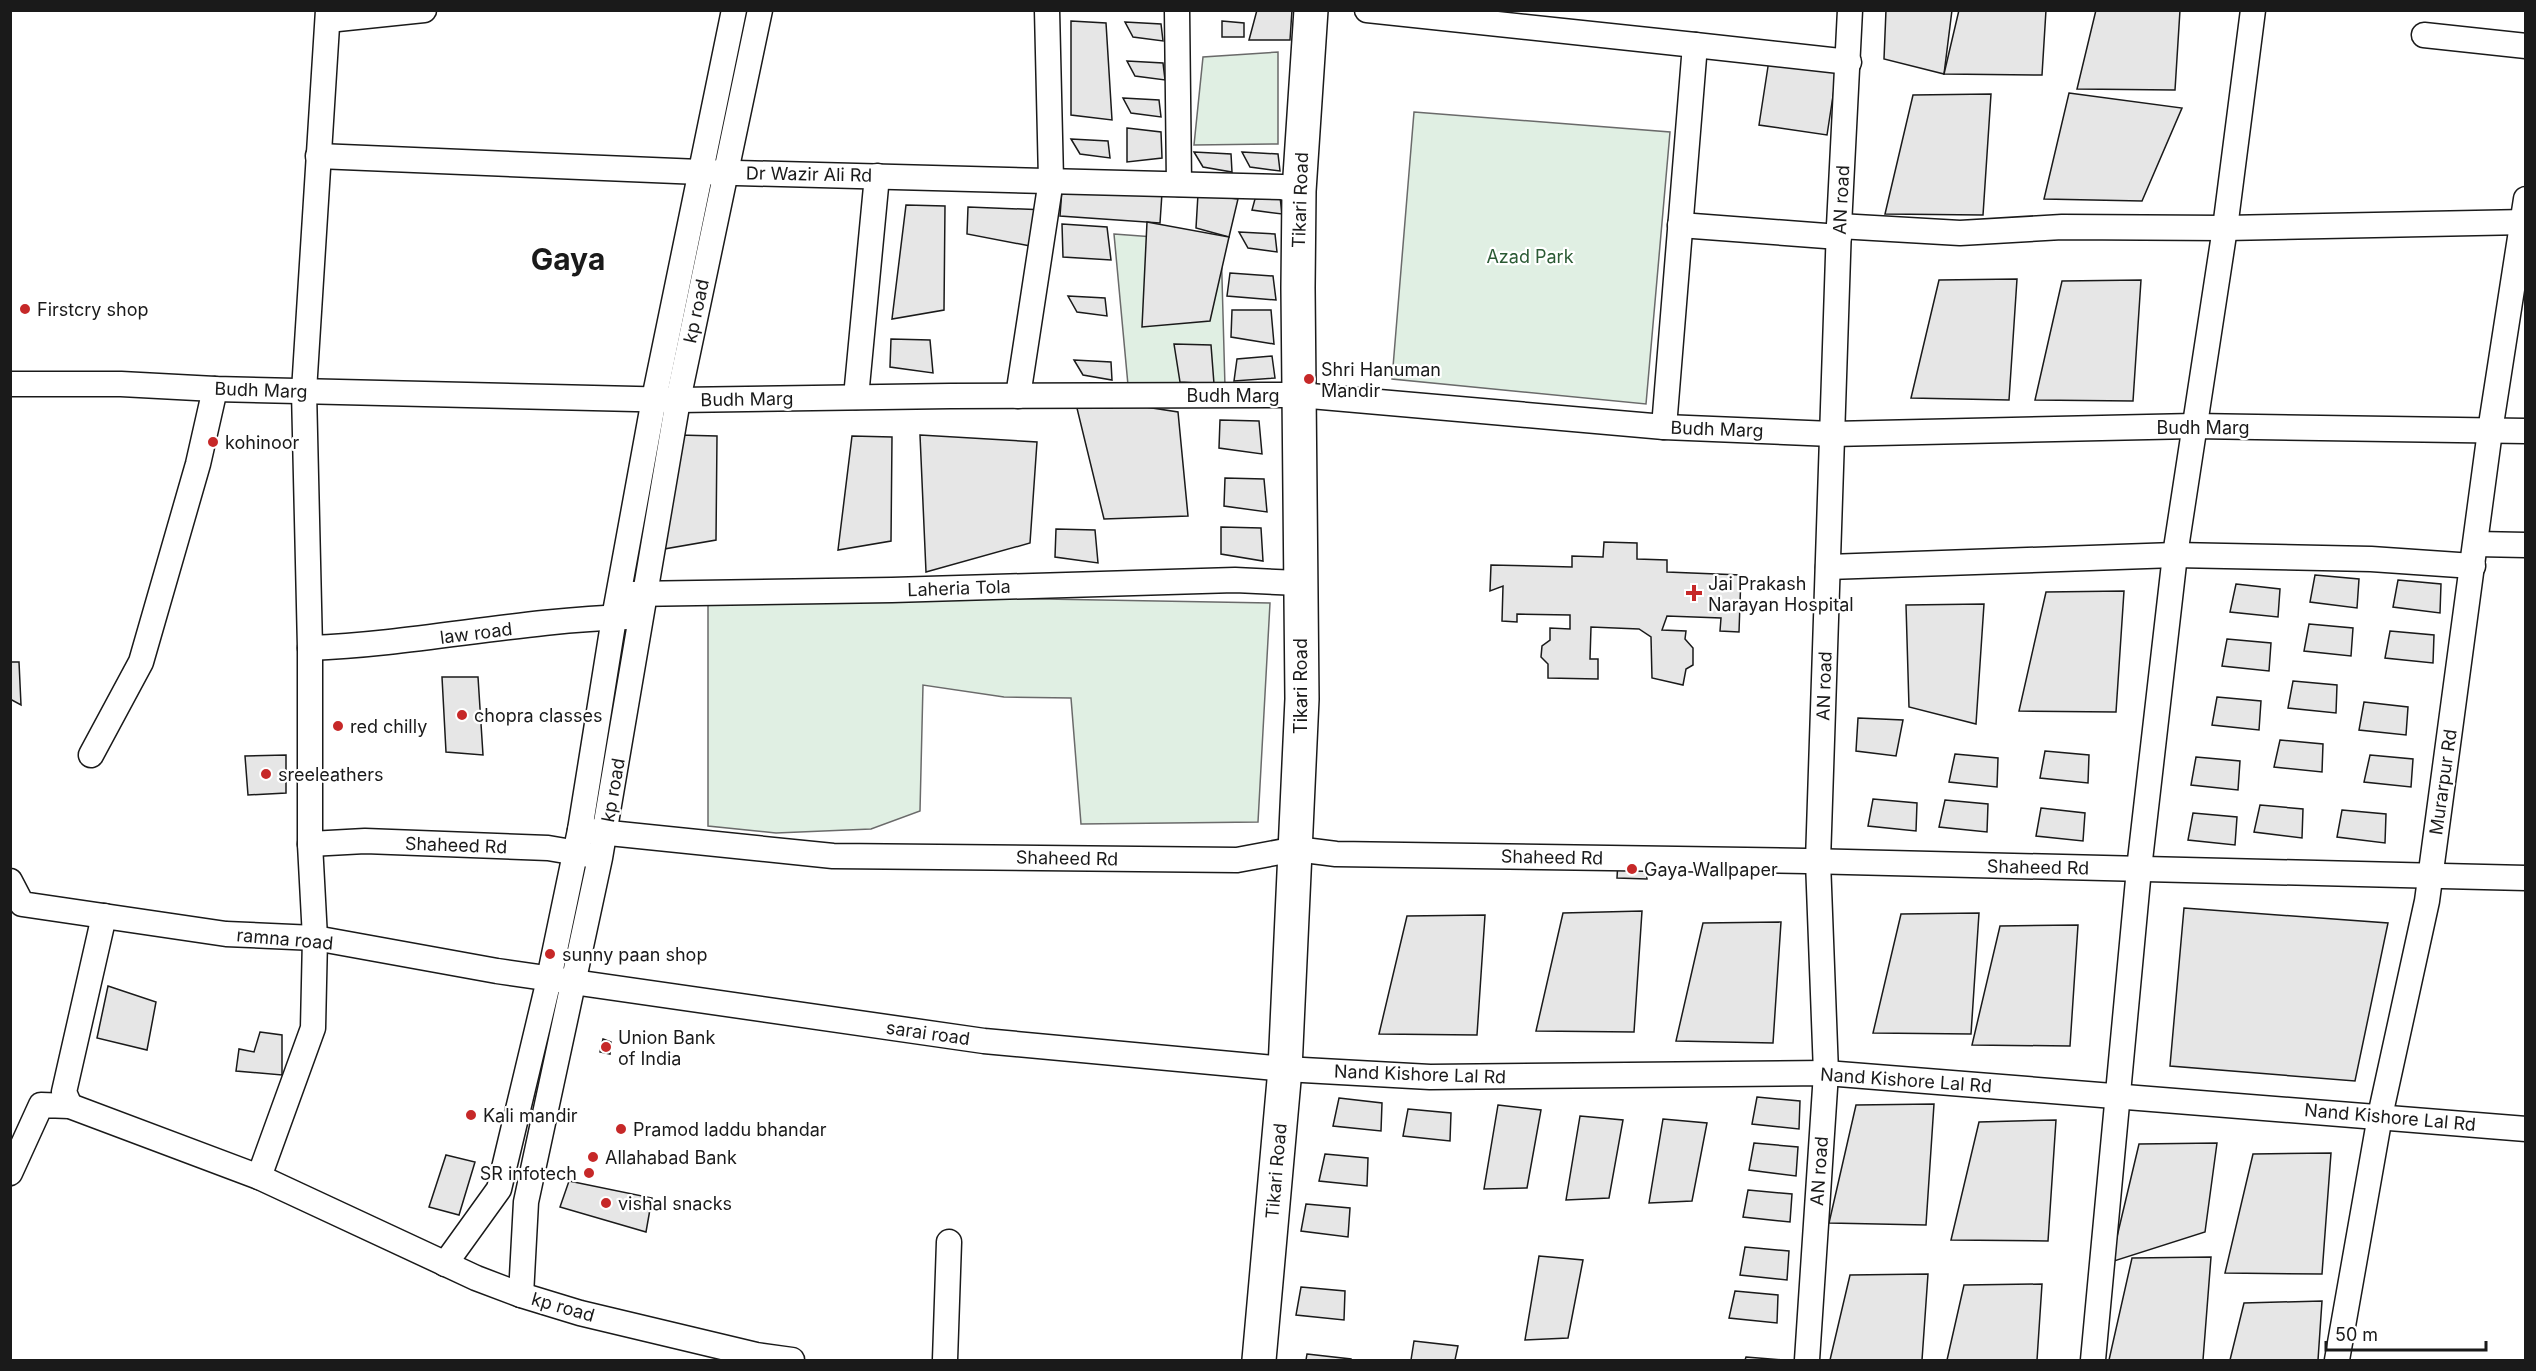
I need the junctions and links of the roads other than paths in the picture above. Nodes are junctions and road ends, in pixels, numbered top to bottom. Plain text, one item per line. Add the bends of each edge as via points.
1 (424, 10) edge
2 (734, 10) edge
3 (760, 10) edge
4 (1047, 10) edge
5 (1177, 10) edge
6 (1311, 10) edge
7 (1367, 10) edge
8 (1850, 10) edge
9 (2253, 10) edge
10 (328, 15) edge
11 (2424, 35) dead end
12 (1695, 45) junction
13 (2526, 46) edge
14 (1849, 62) junction
15 (318, 156) junction
16 (700, 172) junction
17 (725, 172) junction
18 (877, 176) junction
19 (1051, 180) junction
20 (1179, 184) junction
21 (1299, 191) junction
22 (2524, 214) edge
23 (1680, 225) junction
24 (2225, 228) junction
25 (1839, 232) junction
26 (10, 384) edge
27 (215, 389) junction
28 (304, 391) junction
29 (1299, 395) junction
30 (1018, 396) junction
31 (856, 397) junction
32 (666, 399) junction
33 (2194, 426) junction
34 (1664, 427) junction
35 (2490, 431) junction
36 (2526, 431) edge
37 (1832, 434) junction
38 (2526, 544) edge
39 (2175, 555) junction
40 (2475, 555) junction
41 (1828, 567) junction
42 (1299, 583) junction
43 (618, 593) junction
44 (643, 606) junction
45 (614, 618) junction
46 (310, 648) junction
47 (91, 755) dead end
48 (605, 833) junction
49 (578, 841) junction
50 (310, 844) junction
51 (1296, 849) junction
52 (600, 858) junction
53 (1818, 861) junction
54 (2139, 869) junction
55 (2430, 876) junction
56 (2526, 878) edge
57 (10, 881) edge
58 (16, 903) edge
59 (104, 916) junction
60 (315, 938) junction
61 (562, 979) junction
62 (1285, 1069) junction
63 (1826, 1074) junction
64 (2116, 1095) junction
65 (70, 1106) junction
66 (2380, 1116) junction
67 (2526, 1129) edge
68 (10, 1173) edge
69 (259, 1177) junction
70 (950, 1242) dead end
71 (446, 1264) junction
72 (521, 1295) junction
73 (792, 1360) edge
74 (945, 1360) edge
75 (1259, 1360) edge
76 (1807, 1360) edge
77 (2093, 1360) edge
78 (2337, 1360) edge

1 - 10 street
2 - 16 street, kp road
3 - 17 street, kp road
4 - 19 street
5 - 20 street
6 - 21 highway, Tikari Road
7 - 12 street
8 - 14 street, AN road
9 - 24 street
10 - 15 street
11 - 13 street
12 - 14 street
12 - 23 street
14 - 25 street, AN road
15 - 16 street, Dr Wazir Ali Rd
15 - 28 street
16 - 17 street, Dr Wazir Ali Rd
16 - 32 street, kp road
17 - 18 street, Dr Wazir Ali Rd
17 - 32 street, kp road
18 - 19 street, Dr Wazir Ali Rd
18 - 31 street
19 - 20 street, Dr Wazir Ali Rd
19 - 30 street
20 - 21 street, Dr Wazir Ali Rd via 1282,186
21 - 29 highway, Tikari Road
22 - 24 street
22 - 35 street, Murarpur Rd
23 - 25 street
23 - 34 street
24 - 25 street
24 - 33 street
25 - 37 street, AN road
26 - 27 street, Budh Marg
27 - 28 street, Budh Marg
27 - 47 street via 198,464 141,662
28 - 32 street, Budh Marg
28 - 46 street
29 - 30 street, Budh Marg
29 - 34 street, Budh Marg
29 - 42 highway, Tikari Road
30 - 31 street, Budh Marg
31 - 32 street, Budh Marg
32 - 43 street, kp road
32 - 44 street, kp road
33 - 35 street, Budh Marg
33 - 37 street, Budh Marg
33 - 39 street
34 - 37 street, Budh Marg
35 - 36 street, Budh Marg
35 - 40 street, Murarpur Rd
37 - 41 street, AN road
38 - 40 street
39 - 40 street via 2372,559
39 - 41 street
39 - 54 street
40 - 55 street, Murarpur Rd
41 - 53 street, AN road
42 - 44 street, Laheria Tola via 1235,580
42 - 51 highway, Tikari Road via 1302,699
43 - 44 street, Laheria Tola
43 - 45 street, kp road
44 - 45 street, law road
44 - 48 street, kp road
45 - 46 street, law road via 373,645
45 - 49 street, kp road
46 - 50 street
48 - 49 street, Shaheed Rd
48 - 51 street, Shaheed Rd via 833,856 1237,860
48 - 52 street, kp road
49 - 50 street, Shaheed Rd via 548,848 388,842
49 - 52 street, Shaheed Rd
49 - 61 street, kp road
50 - 60 street
51 - 53 street, Shaheed Rd via 1336,854
51 - 62 highway, Tikari Road
52 - 61 street, kp road
53 - 54 street, Shaheed Rd
53 - 63 street, AN road
54 - 55 street, Shaheed Rd
54 - 64 street
55 - 56 street, Shaheed Rd
55 - 66 street, Murarpur Rd
57 - 58 street, ramna road
58 - 59 street, ramna road
59 - 60 street, ramna road via 226,934
59 - 65 street via 64,1092
60 - 61 street, ramna road
60 - 69 street via 313,1028
61 - 62 street, sarai road via 984,1041
61 - 71 street, kp road via 499,1189
61 - 72 street, kp road via 526,1202
62 - 63 street, Nand Kishore Lal Rd via 1430,1077
62 - 75 highway, Tikari Road
63 - 64 street, Nand Kishore Lal Rd
63 - 76 street, AN road
64 - 66 street, Nand Kishore Lal Rd
64 - 77 street
65 - 68 street via 41,1105
65 - 69 street
66 - 67 street, Nand Kishore Lal Rd
66 - 78 street, Murarpur Rd
69 - 71 street
70 - 74 street
71 - 72 street
72 - 73 street, kp road via 580,1313

